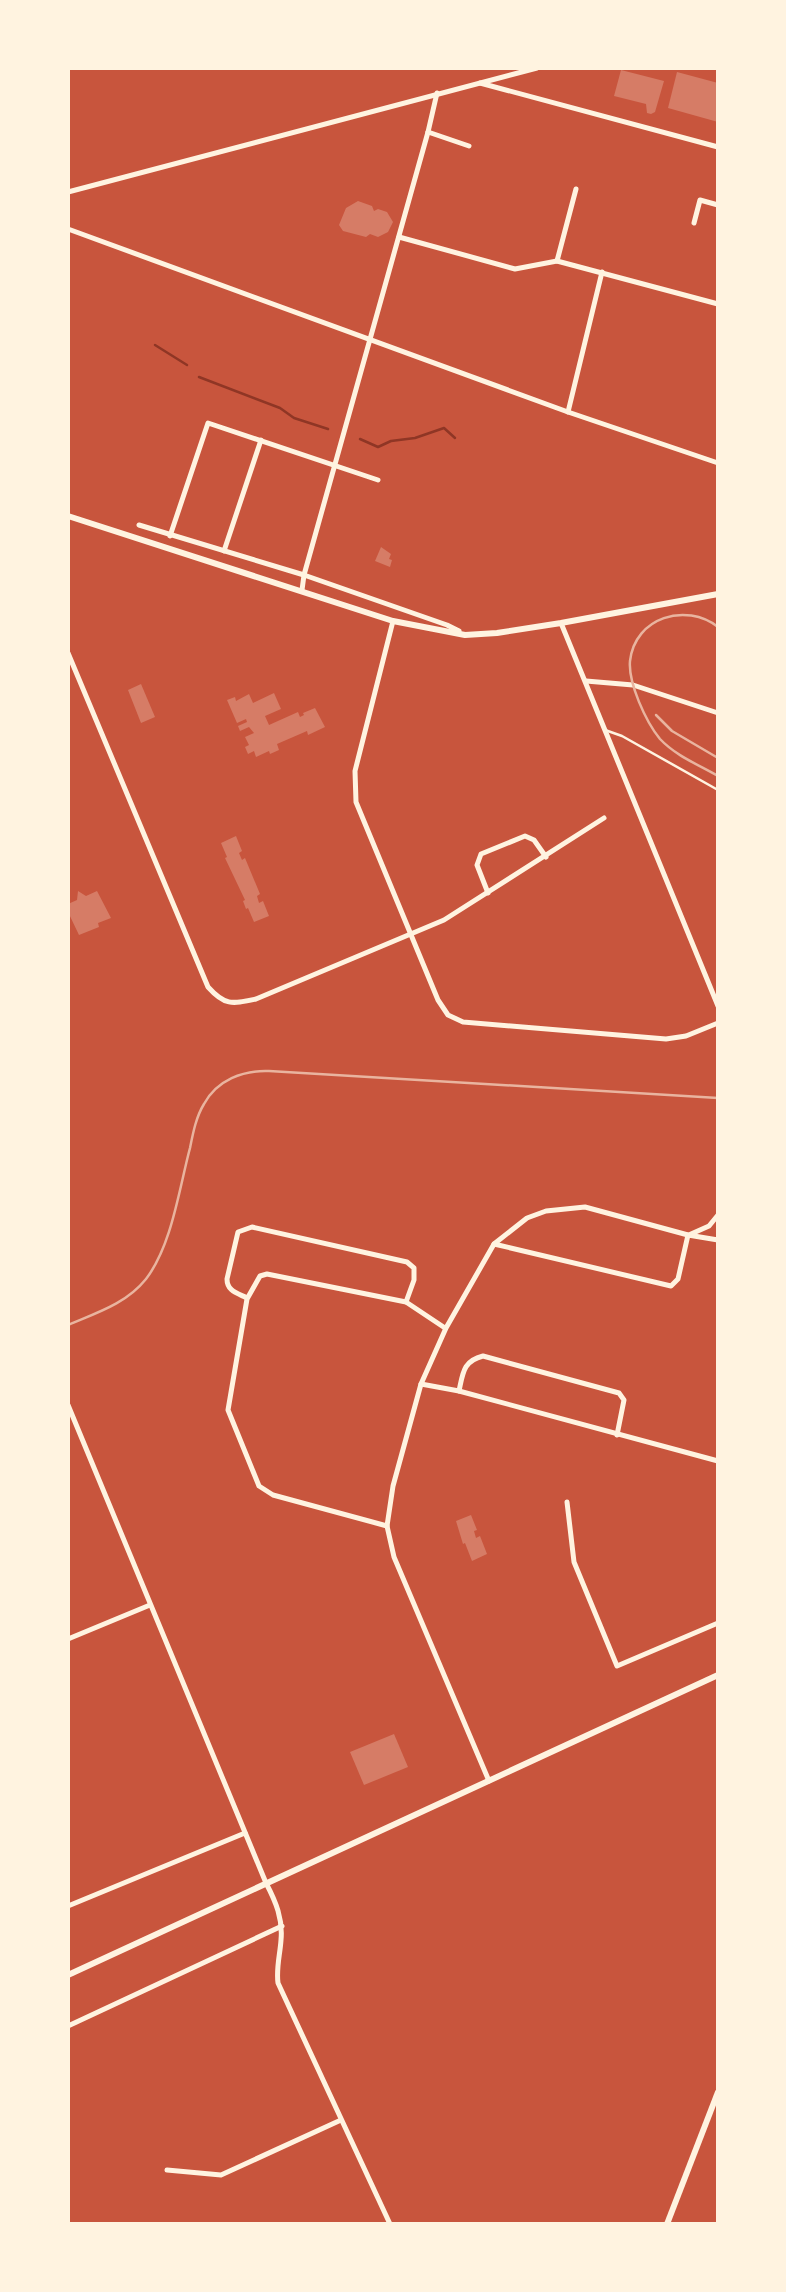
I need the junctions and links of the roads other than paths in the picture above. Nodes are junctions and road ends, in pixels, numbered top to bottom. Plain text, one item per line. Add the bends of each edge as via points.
1 (537, 68) edge
2 (478, 83) junction
3 (436, 94) junction
4 (282, 125) dead end
5 (428, 132) junction
6 (278, 137) junction
7 (469, 146) dead end
8 (718, 147) edge
9 (576, 189) dead end
10 (68, 192) edge
11 (718, 205) edge
12 (694, 223) dead end
13 (68, 229) edge
14 (398, 237) junction
15 (558, 261) junction
16 (602, 272) junction
17 (718, 304) edge
18 (370, 338) junction
19 (568, 412) junction
20 (261, 440) junction
21 (334, 464) junction
22 (718, 464) edge
23 (378, 480) dead end
24 (68, 516) edge
25 (139, 525) dead end
26 (170, 536) junction
27 (224, 552) junction
28 (304, 574) junction
29 (302, 590) junction
30 (718, 594) edge
31 (393, 621) junction
32 (561, 623) junction
33 (465, 635) junction
34 (68, 654) edge
35 (585, 681) junction
36 (718, 713) edge
37 (604, 730) junction
38 (718, 790) edge
39 (604, 818) dead end
40 (546, 857) junction
41 (488, 892) junction
42 (410, 934) junction
43 (718, 1006) edge
44 (718, 1023) edge
45 (718, 1215) edge
46 (688, 1235) junction
47 (718, 1240) edge
48 (494, 1244) junction
49 (247, 1299) junction
50 (406, 1302) junction
51 (446, 1328) junction
52 (421, 1384) junction
53 (459, 1391) junction
54 (68, 1405) edge
55 (617, 1435) junction
56 (718, 1461) edge
57 (567, 1502) dead end
58 (387, 1526) junction
59 (150, 1605) junction
60 (718, 1623) edge
61 (68, 1639) edge
62 (718, 1675) edge
63 (489, 1782) junction
64 (245, 1833) junction
65 (266, 1883) junction
66 (68, 1906) edge
67 (282, 1926) junction
68 (68, 1975) edge
69 (68, 2026) edge
70 (718, 2092) edge
71 (341, 2120) junction
72 (168, 2170) dead end
73 (390, 2224) edge
74 (668, 2224) edge

1 - 2 street
2 - 3 street
2 - 8 street
3 - 5 street
3 - 6 street
4 - 6 lane
5 - 7 street
5 - 14 street
6 - 10 street
9 - 15 street
11 - 12 street via 700,200
13 - 18 street
14 - 15 street via 515,269
14 - 18 street
15 - 16 street
16 - 17 street
16 - 19 street
18 - 19 street
18 - 21 street
19 - 22 street
20 - 21 street
20 - 26 street via 208,423
20 - 27 street
21 - 23 street
21 - 28 street
24 - 29 street
25 - 26 street
26 - 27 street
27 - 28 street
28 - 29 street
28 - 33 street
29 - 31 street
30 - 32 street
31 - 33 street
31 - 42 street via 354,784
32 - 33 street
32 - 35 street
34 - 42 street via 208,987 220,1000 256,999
35 - 36 street via 633,685
35 - 37 street
37 - 38 lane
37 - 43 street
39 - 40 street
40 - 41 street
40 - 41 street via 525,836 482,854 477,865
41 - 42 street
42 - 44 street via 438,1000 463,1022 666,1039
45 - 46 street
46 - 47 street
46 - 48 street via 585,1207 560,1208 527,1218
46 - 48 street via 671,1286
48 - 51 street
49 - 50 street via 267,1274
49 - 50 street via 226,1279 238,1232 252,1227 407,1262 414,1280
49 - 58 street via 228,1410 260,1486 274,1496
50 - 51 street
51 - 52 street
52 - 53 street
52 - 58 street
53 - 55 street
53 - 55 street via 464,1368 483,1356 619,1393 624,1400
54 - 59 street
55 - 56 street
57 - 60 street via 574,1562 617,1666
58 - 63 street via 394,1558
59 - 61 street
59 - 64 street
62 - 63 street
63 - 65 street
64 - 65 street
64 - 66 street
65 - 67 street
65 - 68 street
67 - 69 street
67 - 71 street via 278,1983
70 - 74 street
71 - 72 street via 221,2175
71 - 73 street

